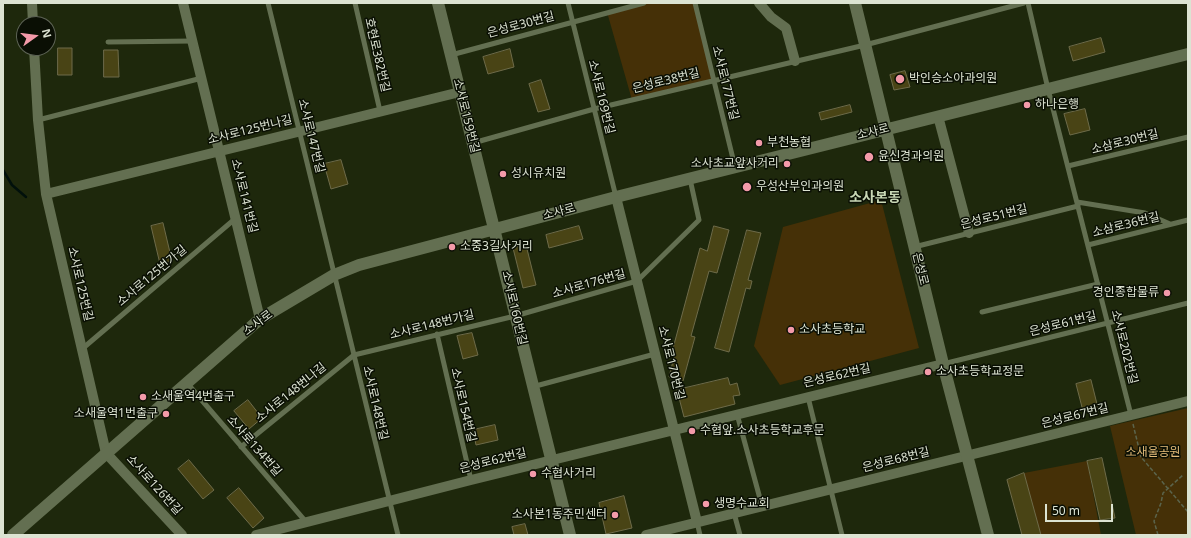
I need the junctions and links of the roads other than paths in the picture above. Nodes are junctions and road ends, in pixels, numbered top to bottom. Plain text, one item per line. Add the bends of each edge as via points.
1 (32, 3) edge
2 (183, 3) edge
3 (268, 3) edge
4 (355, 3) edge
5 (438, 3) edge
6 (568, 3) edge
7 (644, 3) edge
8 (695, 3) edge
9 (759, 3) edge
10 (854, 3) edge
11 (1024, 3) edge
12 (1028, 3) edge
13 (625, 5) edge
14 (33, 16) edge
15 (572, 21) junction
16 (193, 41) junction
17 (108, 42) dead end
18 (865, 45) junction
19 (1188, 54) edge
20 (451, 55) junction
21 (34, 56) edge
22 (795, 61) junction
23 (202, 78) junction
24 (714, 80) junction
25 (1048, 89) junction
26 (460, 92) junction
27 (594, 109) junction
28 (380, 111) junction
29 (938, 116) junction
30 (38, 120) junction
31 (886, 129) junction
32 (299, 131) junction
33 (1188, 136) edge
34 (473, 143) junction
35 (219, 151) junction
36 (1068, 166) junction
37 (735, 167) junction
38 (689, 178) junction
39 (46, 194) junction
40 (616, 197) junction
41 (1077, 204) junction
42 (236, 218) junction
43 (1188, 220) edge
44 (1170, 224) junction
45 (495, 230) junction
46 (969, 233) junction
47 (1088, 245) junction
48 (914, 247) junction
49 (334, 274) junction
50 (637, 281) junction
51 (1098, 284) junction
52 (1188, 303) edge
53 (982, 312) dead end
54 (515, 316) junction
55 (260, 319) junction
56 (1108, 323) junction
57 (437, 334) junction
58 (82, 349) junction
59 (655, 354) junction
60 (354, 355) junction
61 (943, 364) junction
62 (187, 383) junction
63 (532, 387) junction
64 (808, 396) junction
65 (1188, 401) edge
66 (737, 414) junction
67 (1131, 415) junction
68 (674, 430) junction
69 (241, 447) junction
70 (106, 453) junction
71 (968, 456) junction
72 (551, 461) junction
73 (471, 480) junction
74 (830, 489) junction
75 (389, 501) junction
76 (762, 506) junction
77 (734, 513) junction
78 (306, 522) junction
79 (697, 522) junction
80 (13, 535) edge
81 (182, 535) edge
82 (256, 535) edge
83 (398, 535) edge
84 (570, 535) edge
85 (646, 535) edge
86 (700, 535) edge
87 (740, 535) edge
88 (840, 535) edge
89 (988, 535) edge

1 - 14 street
2 - 16 street, 소사로141번길
3 - 32 lane, 소사로147번길
4 - 28 lane, 호현로382번길
5 - 20 street, 소사로159번길
6 - 15 lane, 소사로169번길
7 - 13 lane, 은성로30번길
8 - 24 lane, 소사로177번길
9 - 22 street via 763,10 786,28
10 - 18 street, 은성로
11 - 18 lane, 은성로38번길
12 - 25 lane, 소사로202번길
13 - 15 lane, 은성로30번길
15 - 20 lane, 은성로30번길
15 - 27 lane, 소사로169번길
16 - 17 lane
16 - 23 street, 소사로141번길
18 - 22 lane, 은성로38번길
18 - 31 street, 은성로
19 - 25 street, 소사로
20 - 26 street, 소사로159번길
21 - 30 street, 소사로125번길
22 - 24 lane, 은성로38번길
23 - 30 lane
23 - 35 street, 소사로141번길
24 - 27 lane, 은성로38번길
24 - 37 lane, 소사로177번길
25 - 29 street, 소사로
25 - 36 lane, 소사로202번길
26 - 28 street, 소사로125번나길
26 - 34 street, 소사로159번길
27 - 34 lane, 은성로38번길
27 - 40 lane, 소사로169번길
28 - 32 street, 소사로125번나길
29 - 31 street, 소사로
29 - 46 street
30 - 39 street, 소사로125번길
31 - 37 street, 소사로
31 - 48 street, 은성로
32 - 35 street, 소사로125번나길
32 - 49 lane, 소사로147번길
33 - 36 lane, 소삼로30번길
34 - 45 street, 소사로159번길
35 - 39 street, 소사로125번나길
35 - 42 street, 소사로141번길
36 - 41 lane, 소사로202번길
37 - 38 street, 소사로
38 - 40 street, 소사로
38 - 50 lane, 소사로176번길 via 699,220
39 - 58 street, 소사로125번길
40 - 45 street, 소사로
40 - 50 street, 소사로170번길
41 - 44 lane, 소삼로36번길 via 1144,213
41 - 46 lane, 은성로51번길
41 - 47 lane, 소사로202번길
42 - 55 street, 소사로141번길
42 - 58 lane, 소사로125번가길
43 - 44 lane, 소삼로36번길
44 - 47 lane, 소삼로36번길
45 - 49 street, 소사로 via 359,265
45 - 54 street, 소사로160번길
46 - 48 lane, 은성로51번길
47 - 51 lane, 소사로202번길
48 - 61 street, 은성로
49 - 55 street, 소사로
49 - 60 lane, 소사로148번길
50 - 54 lane, 소사로176번길
50 - 59 street, 소사로170번길
51 - 53 lane
51 - 56 lane, 소사로202번길
52 - 56 lane, 은성로61번길
54 - 57 lane, 소사로148번가길
54 - 63 street, 소사로160번길
55 - 62 street, 소사로
56 - 61 lane, 은성로61번길
56 - 67 lane, 소사로202번길
57 - 60 lane, 소사로148번가길
57 - 73 lane, 소사로154번길
58 - 70 street, 소사로125번길
59 - 63 lane
59 - 68 street, 소사로170번길
60 - 69 lane, 소사로148번나길
60 - 75 lane, 소사로148번길
61 - 64 street, 은성로62번길
61 - 71 street, 은성로
62 - 69 lane, 소사로134번길
62 - 70 street, 소사로
63 - 72 street, 소사로160번길
64 - 66 street, 은성로62번길
64 - 74 lane
65 - 67 street, 은성로67번길
66 - 68 street, 은성로62번길
66 - 76 lane
67 - 71 street, 은성로67번길
68 - 72 street, 은성로62번길
68 - 79 street, 소사로170번길
69 - 78 lane, 소사로134번길
70 - 80 street, 소사로
70 - 81 street, 소사로126번길
71 - 74 street, 은성로68번길
71 - 89 street, 은성로
72 - 73 street, 은성로62번길
72 - 84 street, 소사로160번길
73 - 75 street, 은성로62번길
74 - 76 street, 은성로68번길
74 - 88 lane
75 - 78 street, 은성로62번길
75 - 83 lane, 소사로148번길
76 - 77 street, 은성로68번길
77 - 79 street, 은성로68번길
77 - 87 lane
78 - 82 street, 은성로62번길
79 - 85 street, 은성로68번길
79 - 86 lane, 소사로170번길

